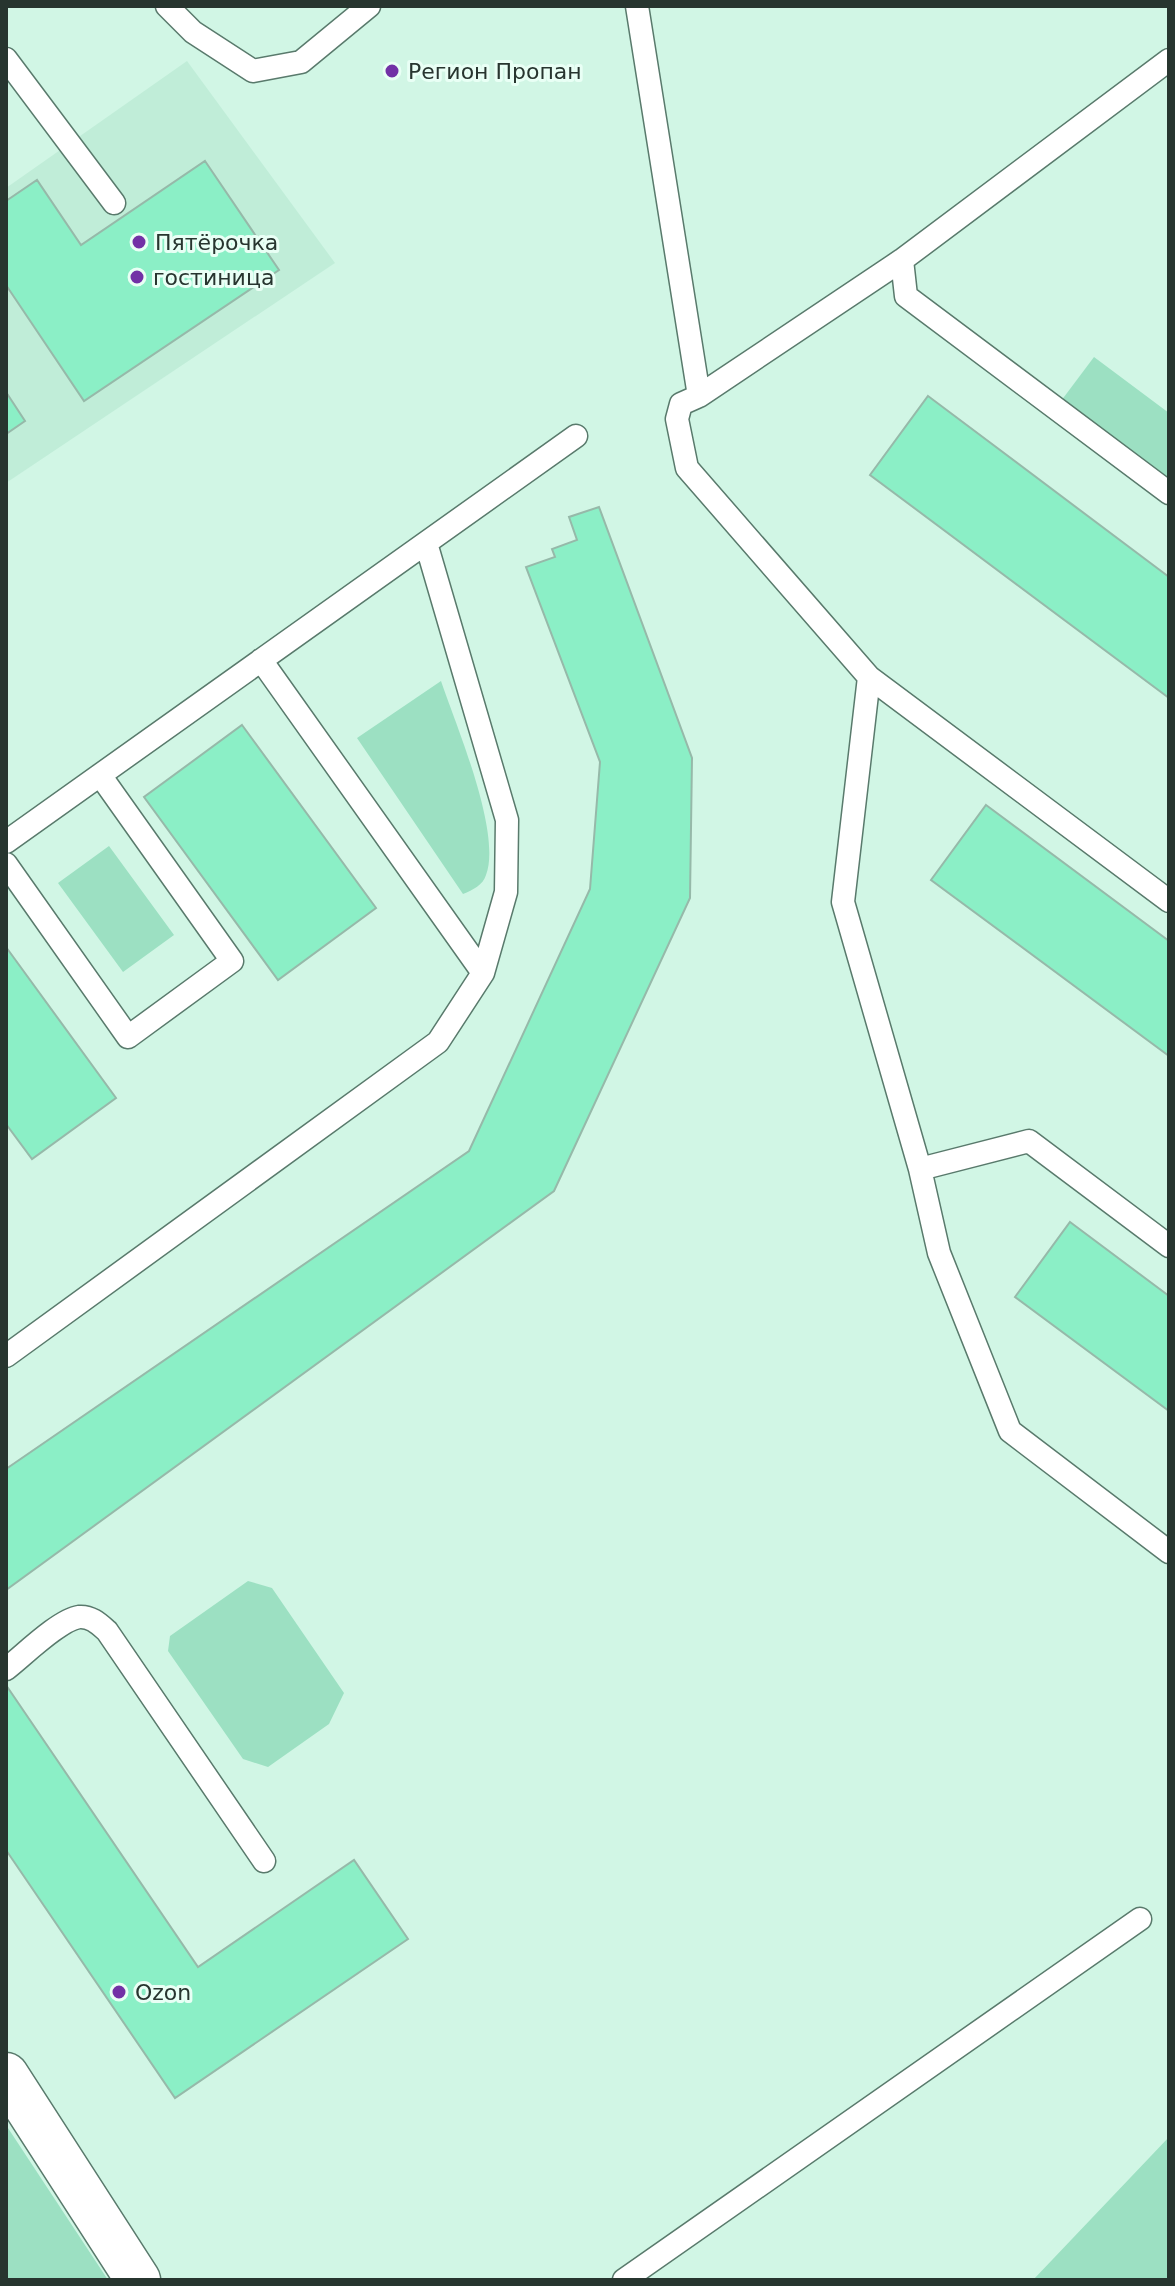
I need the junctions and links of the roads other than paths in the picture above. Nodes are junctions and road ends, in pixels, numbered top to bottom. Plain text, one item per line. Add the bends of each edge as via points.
1 (167, 6) edge
2 (369, 6) edge
3 (637, 6) edge
4 (6, 59) edge
5 (1169, 60) edge
6 (114, 203) dead end
7 (902, 260) junction
8 (699, 396) junction
9 (576, 436) dead end
10 (1169, 493) edge
11 (426, 543) junction
12 (261, 660) junction
13 (869, 677) junction
14 (100, 775) junction
15 (6, 842) edge
16 (6, 864) edge
17 (1169, 901) edge
18 (483, 973) junction
19 (920, 1169) junction
20 (1169, 1246) edge
21 (6, 1356) edge
22 (1169, 1552) edge
23 (6, 1669) edge
24 (264, 1861) dead end
25 (1140, 1919) dead end
26 (6, 2075) edge
27 (138, 2280) edge
28 (624, 2280) edge

1 - 2 lane via 193,32 253,71 301,62
3 - 8 lane
4 - 6 lane
5 - 7 lane
7 - 8 lane
7 - 10 lane via 906,296
8 - 13 lane via 681,404 677,419 687,468
9 - 11 lane
11 - 12 lane
11 - 18 lane via 507,820 506,892
12 - 14 lane
12 - 18 lane
13 - 17 lane
13 - 19 lane via 843,902
14 - 15 lane
14 - 16 lane via 232,961 128,1037
18 - 21 lane via 438,1042
19 - 20 lane via 1029,1141
19 - 22 lane via 939,1253 1010,1431
23 - 24 lane via 64,1624 80,1617 95,1620
25 - 28 lane
26 - 27 street

